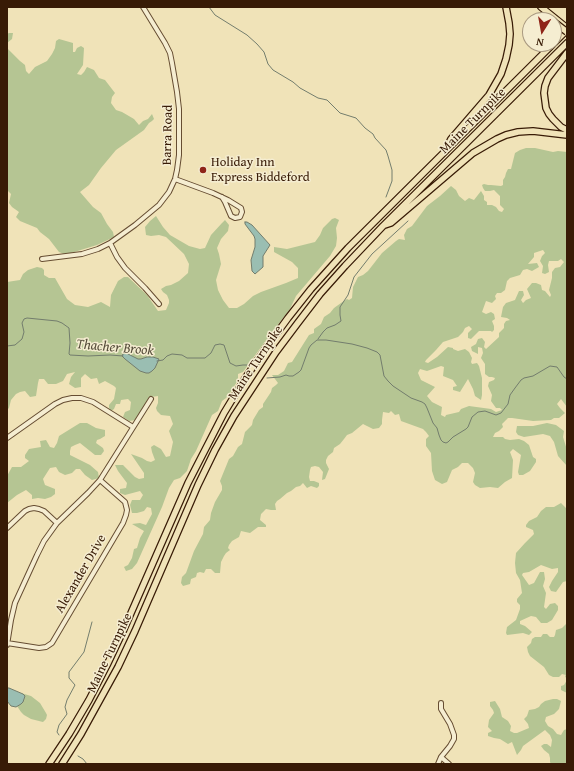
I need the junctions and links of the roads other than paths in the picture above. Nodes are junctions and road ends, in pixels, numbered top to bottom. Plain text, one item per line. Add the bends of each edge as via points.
1 (143, 7) edge
2 (506, 7) edge
3 (567, 43) edge
4 (545, 52) edge
5 (567, 53) edge
6 (567, 130) edge
7 (567, 135) edge
8 (447, 148) junction
9 (175, 179) junction
10 (222, 197) junction
11 (239, 207) junction
12 (230, 215) junction
13 (383, 226) junction
14 (110, 243) junction
15 (42, 259) dead end
16 (159, 304) dead end
17 (151, 399) dead end
18 (133, 427) junction
19 (7, 438) edge
20 (100, 480) junction
21 (57, 523) junction
22 (7, 528) edge
23 (7, 644) edge
24 (441, 703) dead end
25 (441, 757) junction
26 (49, 764) edge
27 (62, 764) edge
28 (438, 764) edge
29 (449, 764) edge

1 - 9 street, Barra Road via 165,43 172,63 179,109 179,160
2 - 8 highway via 510,34 501,74 489,95 451,139
3 - 13 highway, Maine Turnpike
4 - 8 highway, Maine Turnpike
5 - 6 highway via 548,78 544,93 549,114
7 - 13 highway via 533,131 497,139 473,153 391,223
8 - 26 highway, Maine Turnpike via 360,235 311,289 244,380 188,483 107,665 85,707
9 - 10 street
9 - 14 street, Barra Road via 159,205
10 - 11 street
10 - 12 street
11 - 12 street via 231,207
11 - 12 street via 242,214 239,218
13 - 27 highway, Maine Turnpike via 345,266 297,324 234,416 198,486 118,666
14 - 15 street, Barra Road via 82,254
14 - 16 street via 125,268
17 - 18 street
18 - 19 street via 93,402 72,398 55,404
18 - 20 street
20 - 21 street
20 - 23 street, Alexander Drive via 125,502 127,510 123,523 52,643 39,648
21 - 22 street via 42,510 32,508 25,511
21 - 23 street via 40,547 19,595
24 - 25 street via 454,739
25 - 28 street
25 - 29 street

